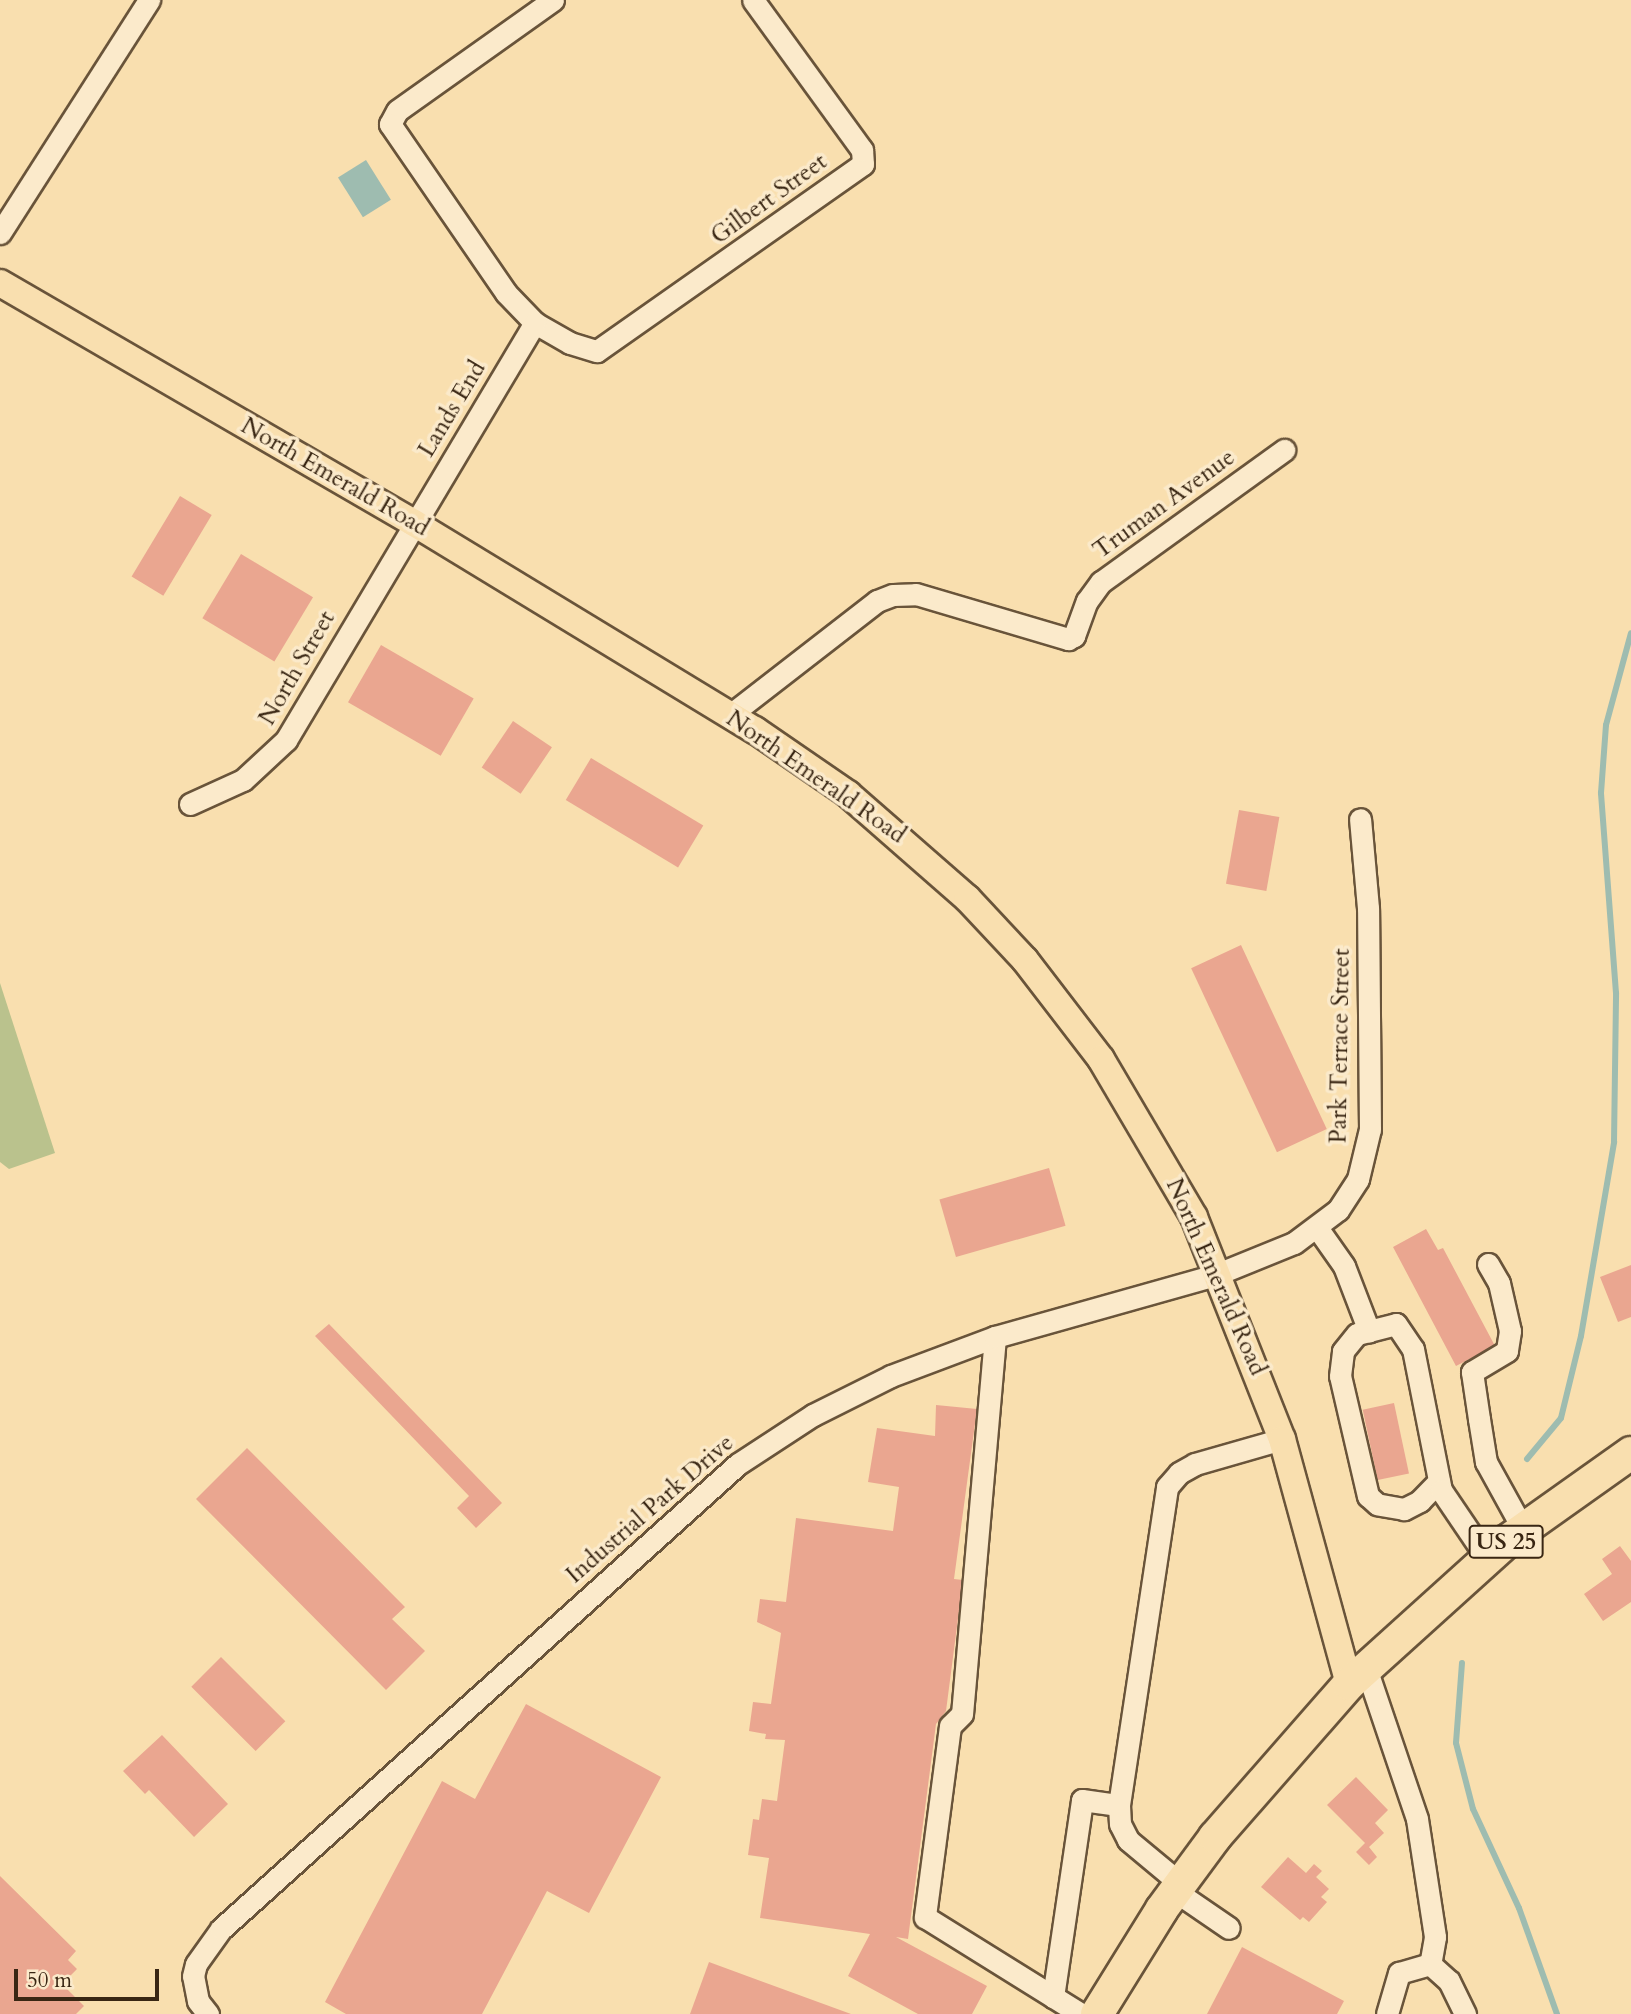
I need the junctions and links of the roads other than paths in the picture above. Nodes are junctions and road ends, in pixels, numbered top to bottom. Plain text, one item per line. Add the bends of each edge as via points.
1 (149, 0) edge
2 (553, 0) edge
3 (753, 0) edge
4 (0, 233) edge
5 (0, 283) edge
6 (535, 323) junction
7 (1284, 450) dead end
8 (414, 523) junction
9 (730, 716) junction
10 (190, 804) dead end
11 (1360, 819) dead end
12 (1318, 1229) junction
13 (1488, 1264) dead end
14 (1215, 1275) junction
15 (1369, 1331) junction
16 (995, 1337) junction
17 (1282, 1439) junction
18 (1631, 1453) edge
19 (1440, 1481) junction
20 (1523, 1529) junction
21 (1487, 1558) junction
22 (1358, 1676) junction
23 (1119, 1805) junction
24 (1178, 1887) junction
25 (1228, 1928) dead end
26 (1430, 1964) junction
27 (1053, 1997) junction
28 (208, 2014) edge
29 (1080, 2014) edge
30 (1097, 2014) edge
31 (1387, 2014) edge
32 (1465, 2014) edge

1 - 4 street
2 - 6 street via 397,111 390,124 506,293
3 - 6 street, Gilbert Street via 862,150 863,163 603,349 588,350
5 - 8 main road, North Emerald Road
6 - 8 street, Lands End
7 - 9 street, Truman Avenue via 1101,582 1087,601 1074,636 1068,639 916,594 893,595 877,601
8 - 9 main road, North Emerald Road
8 - 10 street, North Street via 279,750 243,780
9 - 14 main road, North Emerald Road via 848,794 908,842 1025,960 1101,1059 1140,1121 1194,1217
11 - 12 street, Park Terrace Street via 1368,908 1370,1129 1364,1161 1349,1197
12 - 14 street, Park Terrace Street
12 - 15 street via 1344,1266
13 - 20 street via 1499,1283 1510,1331 1507,1351 1472,1372 1475,1395 1486,1462
14 - 16 street, Industrial Park Drive
14 - 17 main road, North Emerald Road via 1264,1385
15 - 19 street via 1396,1324 1413,1349
15 - 19 street via 1348,1342 1340,1376 1368,1496 1377,1504 1404,1509 1420,1502
16 - 27 street via 962,1714 950,1726 925,1917
16 - 28 street, Industrial Park Drive via 850,1395 738,1464 214,1940 193,1976 198,2001
17 - 22 main road, North Emerald Road
17 - 23 street via 1195,1464 1179,1472 1167,1487
18 - 20 highway, US 25
19 - 21 street
20 - 21 highway, US 25
21 - 22 highway, US 25
22 - 24 highway, US 25 via 1278,1761
22 - 26 street via 1417,1819 1435,1937
23 - 24 street via 1119,1824 1128,1840
23 - 27 street via 1082,1800
24 - 25 street
24 - 30 highway, US 25
26 - 31 street via 1399,1973
26 - 32 street via 1449,1981
27 - 29 street

